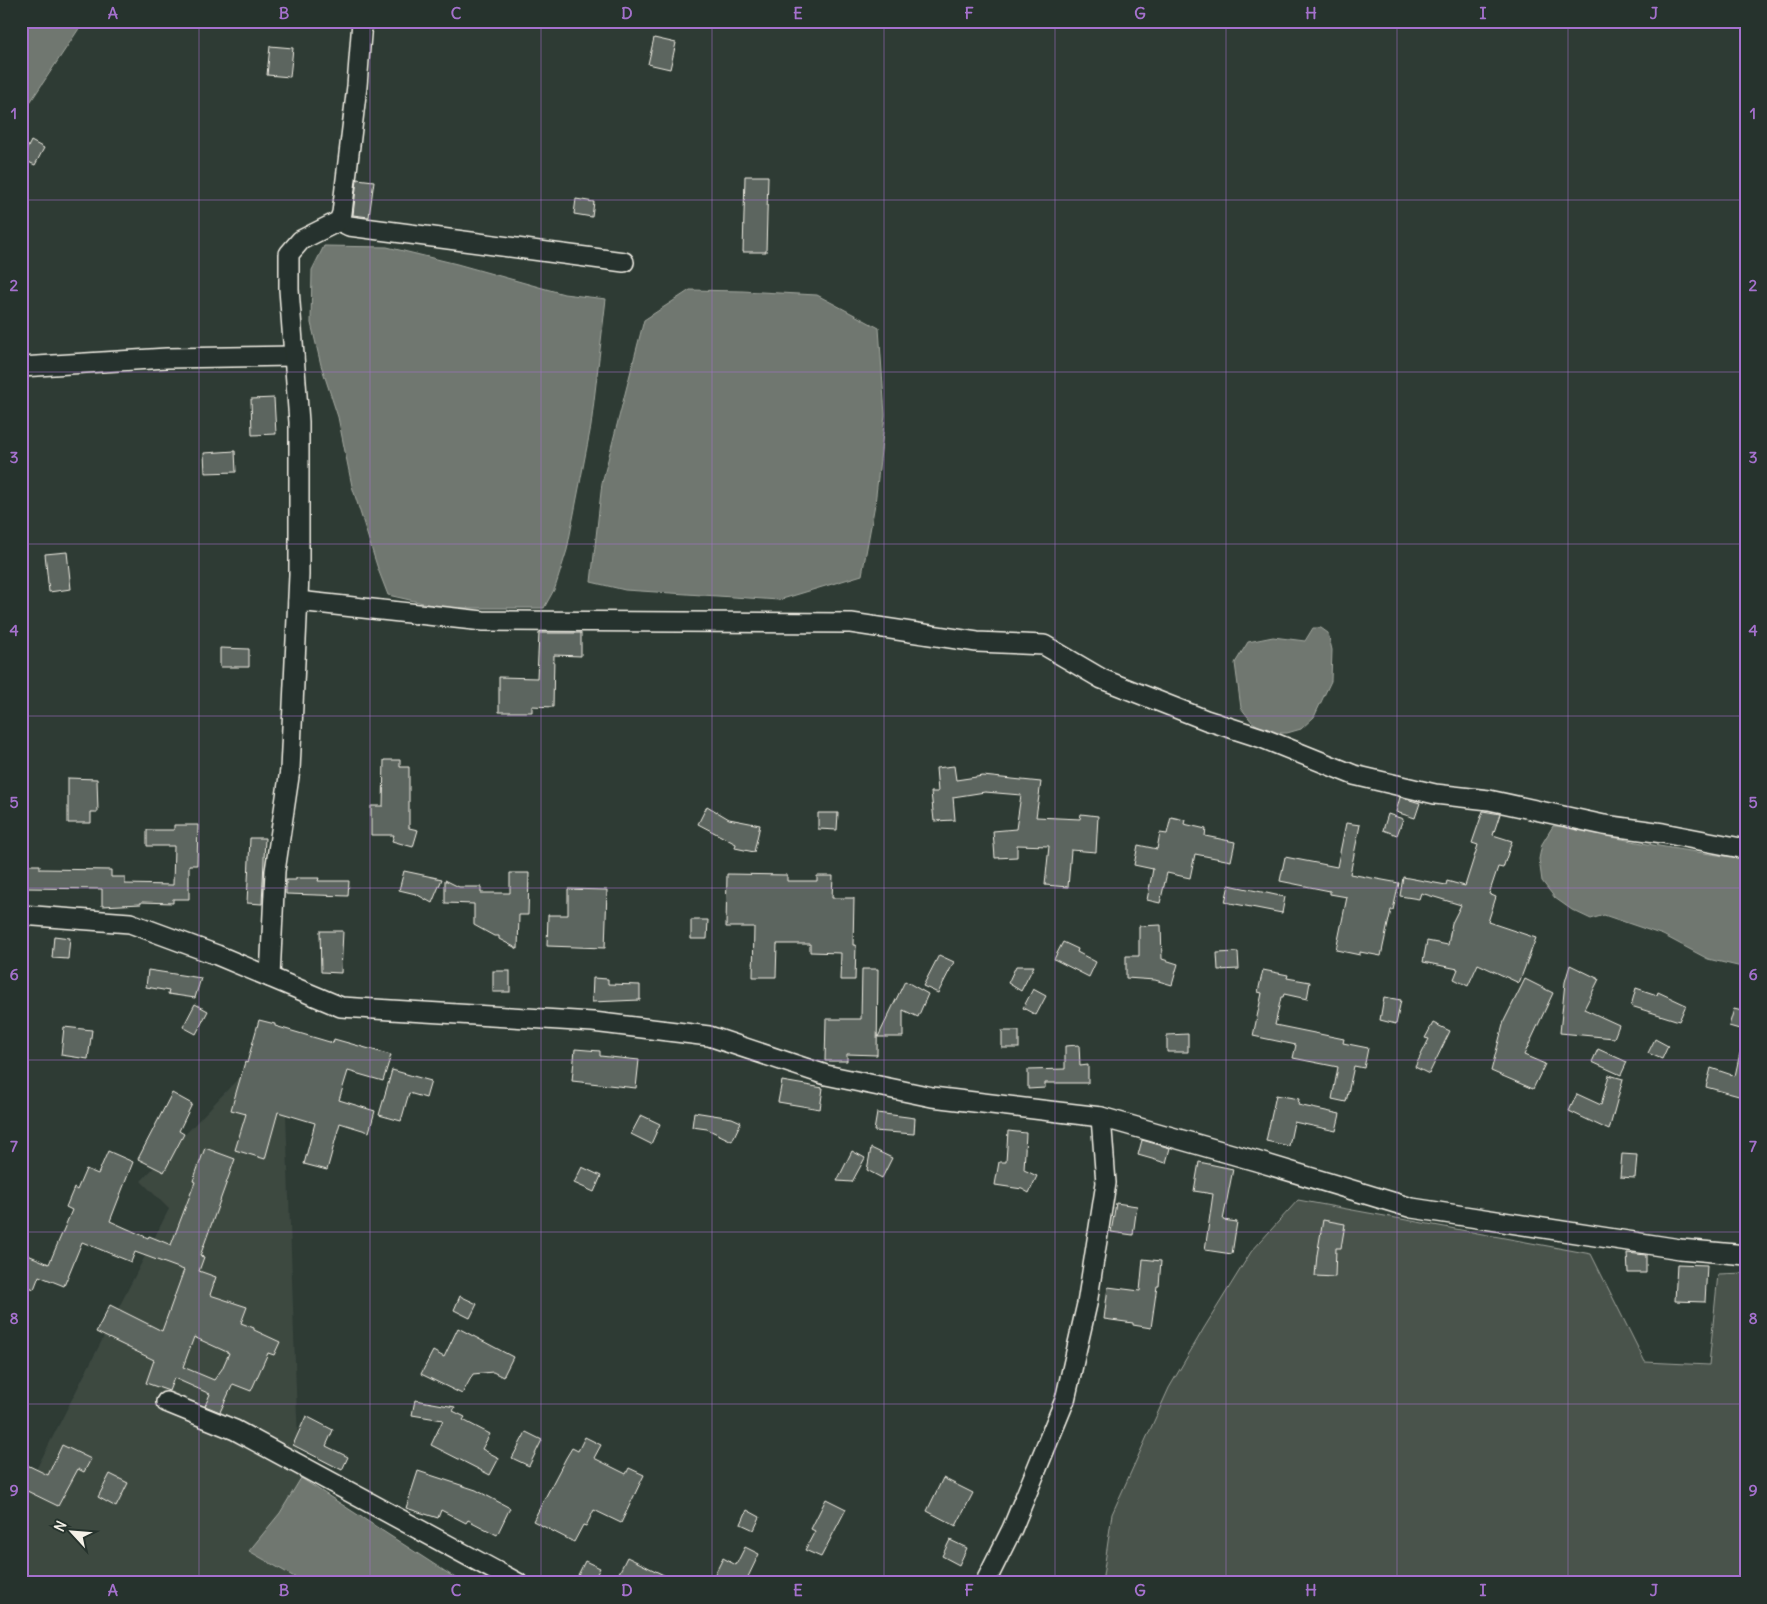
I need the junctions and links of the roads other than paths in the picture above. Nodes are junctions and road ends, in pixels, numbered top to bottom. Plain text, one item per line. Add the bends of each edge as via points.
1 (362, 21) edge
2 (339, 221) junction
3 (624, 262) dead end
4 (294, 356) junction
5 (21, 367) edge
6 (298, 600) junction
7 (1746, 849) edge
8 (21, 915) edge
9 (270, 977) junction
10 (1101, 1117) junction
11 (1746, 1255) edge
12 (166, 1402) dead end
13 (518, 1583) edge
14 (985, 1583) edge

1 - 2 street
2 - 3 street via 349,226
2 - 4 street via 301,240 289,254
4 - 5 street via 167,358
4 - 6 street via 299,422
6 - 7 street via 483,621 851,623 977,642 1044,645 1102,679 1354,775 1435,794 1489,800 1604,825
6 - 9 street via 290,770 276,871
8 - 9 street via 130,924
9 - 10 street via 341,1007 594,1022 709,1036 826,1075 932,1097
10 - 11 street via 1412,1208 1680,1249
10 - 14 street via 1106,1183 1088,1304 1065,1400 1012,1529
12 - 13 street via 235,1430

